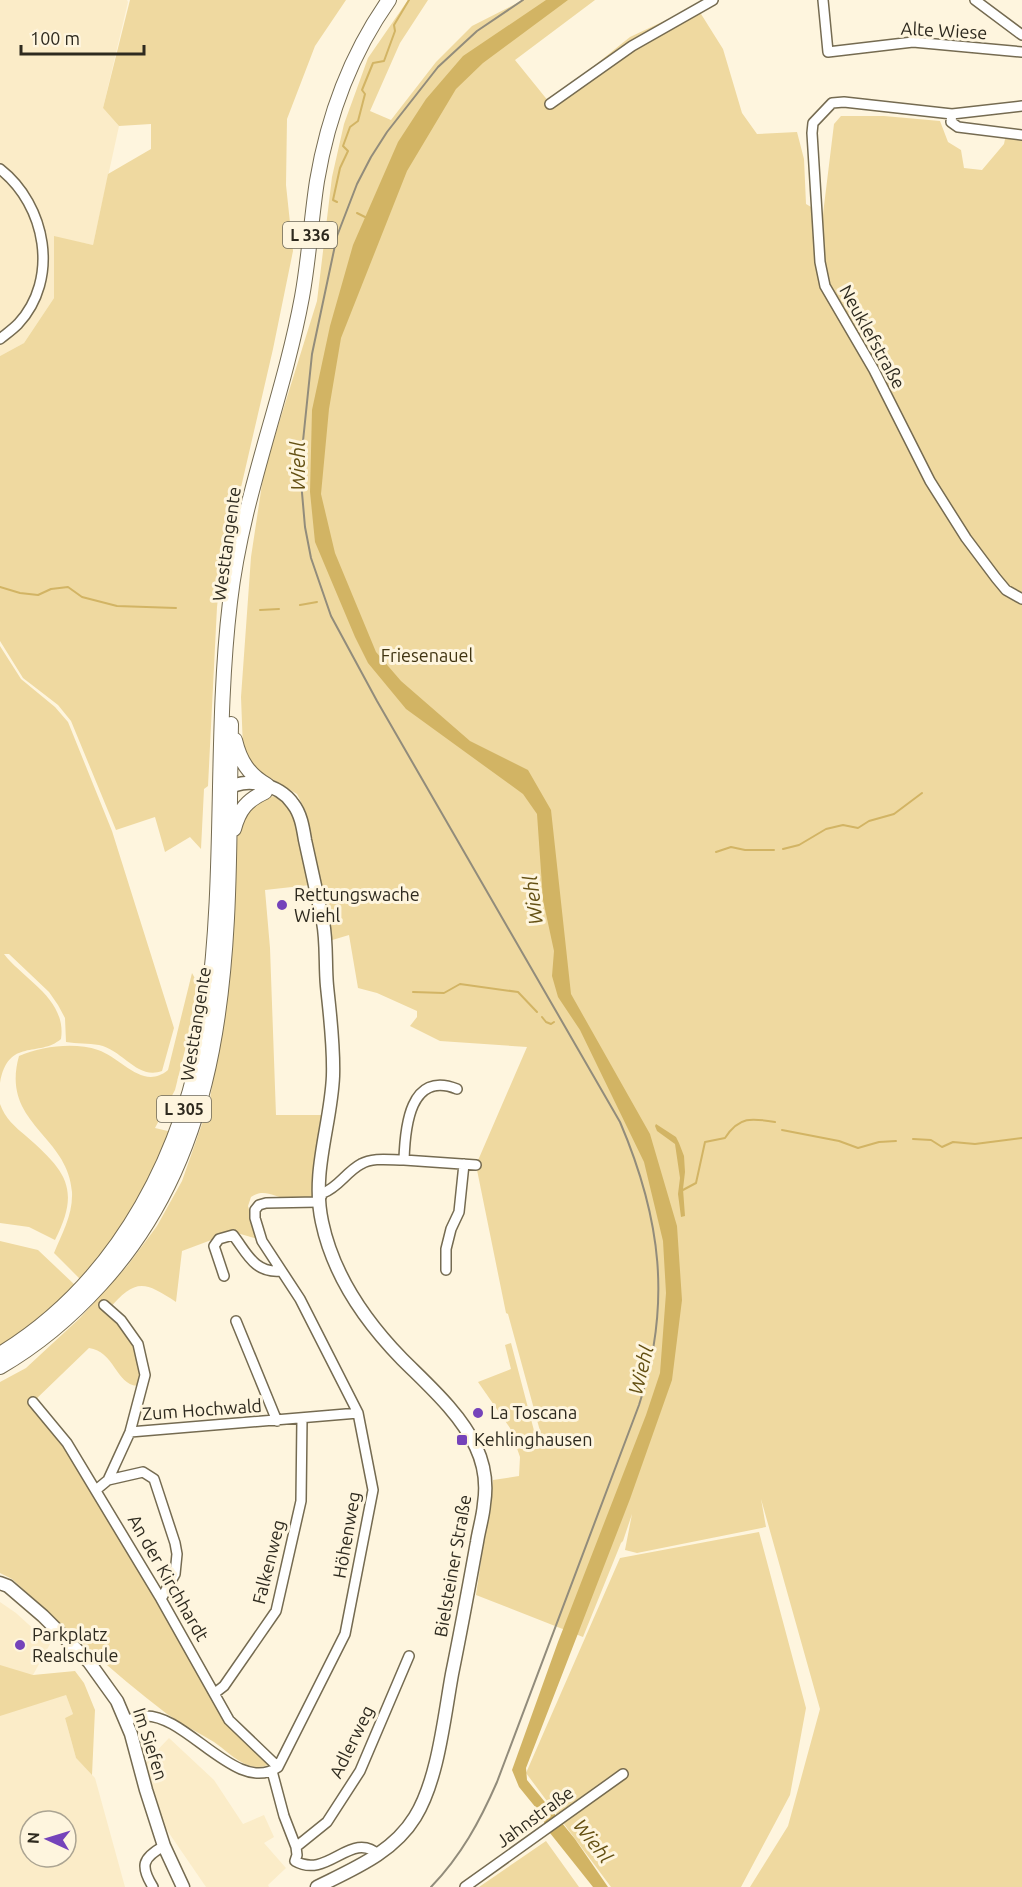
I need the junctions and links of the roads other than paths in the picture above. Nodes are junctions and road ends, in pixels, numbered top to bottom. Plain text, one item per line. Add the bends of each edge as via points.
1 (389, 0) edge
2 (713, 0) edge
3 (823, 0) edge
4 (975, 0) edge
5 (1022, 35) edge
6 (1022, 52) edge
7 (550, 104) dead end
8 (1022, 106) edge
9 (952, 114) junction
10 (1022, 135) edge
11 (0, 169) edge
12 (0, 339) edge
13 (254, 480) junction
14 (1022, 599) edge
15 (231, 726) junction
16 (220, 768) junction
17 (230, 787) junction
18 (271, 790) junction
19 (219, 800) junction
20 (230, 842) junction
21 (457, 1089) dead end
22 (404, 1161) junction
23 (464, 1164) junction
24 (476, 1165) dead end
25 (318, 1203) junction
26 (446, 1270) dead end
27 (280, 1271) junction
28 (224, 1276) dead end
29 (104, 1305) dead end
30 (236, 1321) dead end
31 (0, 1354) edge
32 (0, 1368) edge
33 (33, 1402) dead end
34 (358, 1413) junction
35 (302, 1419) junction
36 (277, 1421) junction
37 (130, 1432) junction
38 (108, 1480) junction
39 (96, 1490) junction
40 (0, 1583) edge
41 (161, 1599) junction
42 (409, 1656) dead end
43 (215, 1693) junction
44 (127, 1721) junction
45 (275, 1769) junction
46 (623, 1774) dead end
47 (164, 1846) junction
48 (296, 1847) junction
49 (379, 1855) junction
50 (153, 1887) edge
51 (183, 1887) edge
52 (317, 1887) edge
53 (465, 1887) edge

1 - 13 main road, L 336 via 358,52 332,117 317,183 298,317
2 - 7 street via 632,46
3 - 6 street, Alte Wiese via 828,51 913,42
4 - 5 street
8 - 9 street, Neuklefstraße
9 - 10 street via 951,122 958,127
9 - 14 street, Neuklefstraße via 844,102 832,103 813,123 823,280 930,481 996,578 1006,590
11 - 12 street via 26,195 36,216 43,267 34,298 18,324
13 - 15 main road, Westtangente / L 336 via 237,606
13 - 16 main road, Westtangente / L 336 via 232,582
15 - 17 main road, Westtangente / L 336
15 - 18 main road, L 336 via 244,765
16 - 17 main road
16 - 19 main road, Westtangente / L 305
17 - 18 main road via 241,783
17 - 19 main road
17 - 20 main road, Westtangente / L 305
18 - 20 main road, L 305 via 244,806
18 - 25 main road, Bielsteiner Straße / L 336 via 293,802 301,821 318,905 316,922 333,1047 330,1110 318,1172
19 - 31 main road, Westtangente / L 305 via 216,915 208,1008 194,1077 172,1142 144,1203 108,1257 63,1306
20 - 32 main road, Westtangente / L 305 via 218,1018 204,1090 182,1155 149,1221 108,1276 59,1325
21 - 22 street via 437,1084 419,1093 405,1132
22 - 23 street
22 - 25 street via 375,1159 361,1164 323,1193
23 - 24 street
23 - 26 street via 459,1212 446,1249
25 - 27 street, Höhenweg via 266,1203 255,1210 262,1241
25 - 49 main road, Bielsteiner Straße / L 336 via 332,1256 351,1294 377,1330 464,1428 478,1451 485,1482 485,1503 433,1770 414,1819
27 - 28 street via 259,1268 233,1235 219,1239 213,1246
27 - 34 street, Höhenweg via 300,1299
29 - 37 street, Zum Hochwald via 138,1344 146,1375
30 - 36 street, Zum Hochwald
33 - 39 street, An der Kirchhardt via 67,1443
34 - 35 street, Zum Hochwald
34 - 45 street, Höhenweg via 373,1490 345,1634
35 - 36 street, Zum Hochwald
35 - 43 street, Falkenweg via 301,1501 276,1611 224,1686
36 - 37 street, Zum Hochwald
37 - 38 street, Zum Hochwald
38 - 39 street, Zum Hochwald
38 - 41 street via 142,1472 154,1479 177,1554 175,1574
39 - 41 street, An der Kirchhardt
40 - 44 main road, Im Siefen via 43,1616 89,1662
41 - 43 street, An der Kirchhardt
42 - 48 street, Adlerweg via 360,1771 327,1822
43 - 45 street, An der Kirchhardt via 229,1720
44 - 45 street via 146,1715 165,1719 243,1770 258,1773
44 - 47 main road, Im Siefen
45 - 48 street
46 - 53 street, Jahnstraße
47 - 50 street via 151,1853 144,1867
47 - 51 main road, Im Siefen
48 - 49 street via 295,1861 305,1865 324,1864 355,1847 371,1848
49 - 52 main road, Bielsteiner Straße / L 336

